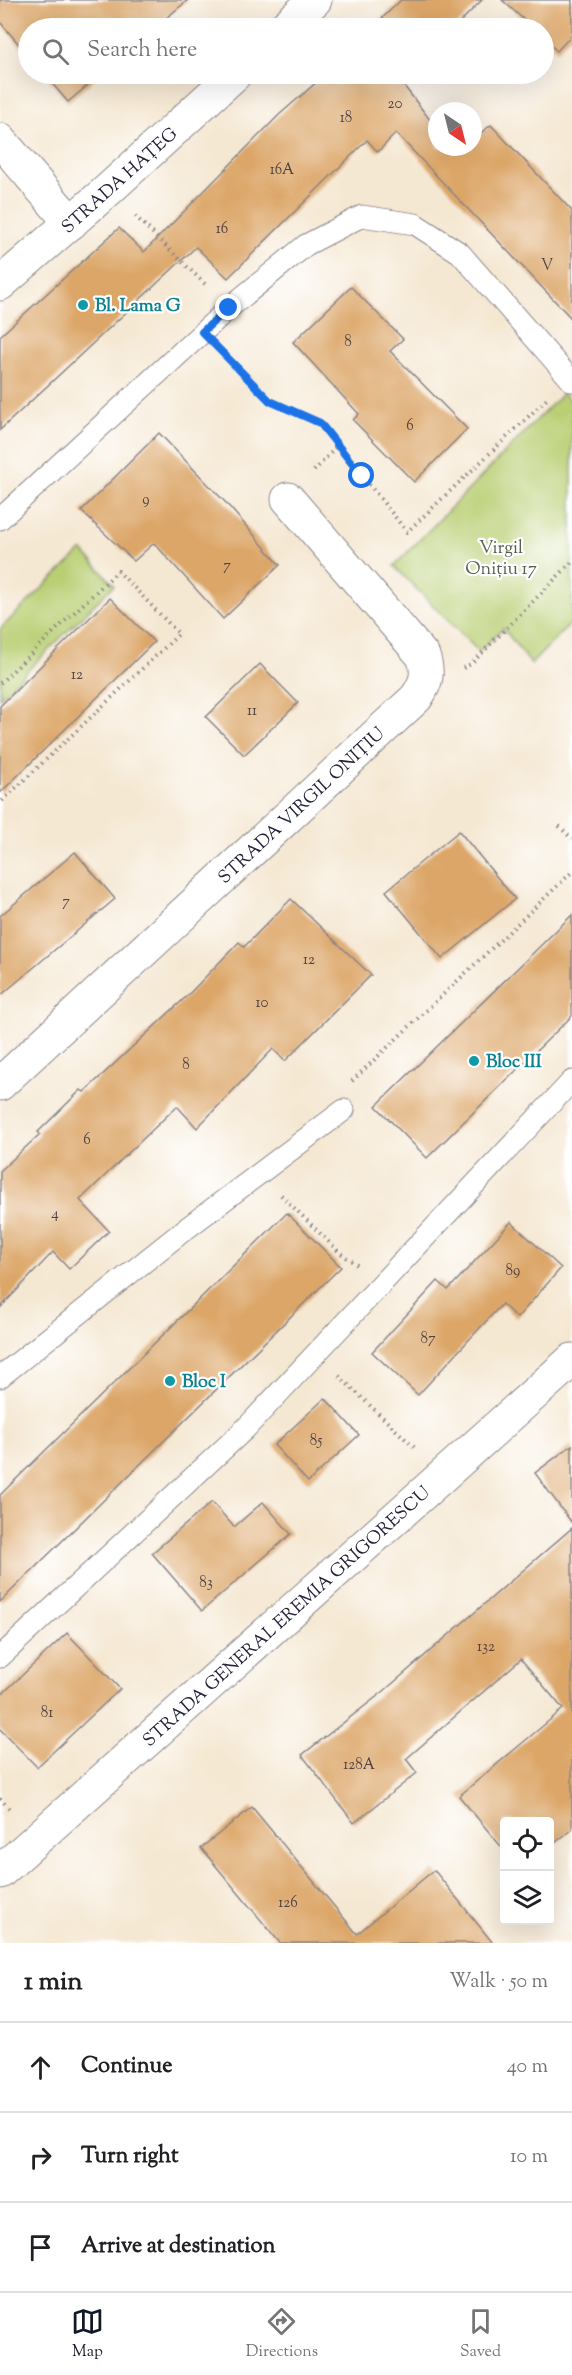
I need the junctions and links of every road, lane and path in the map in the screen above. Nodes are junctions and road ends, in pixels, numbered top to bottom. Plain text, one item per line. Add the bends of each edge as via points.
1 (315, 0) edge
2 (295, 18) edge
3 (224, 84) edge
4 (0, 140) edge
5 (108, 190) junction
6 (71, 223) junction
7 (0, 284) edge
8 (229, 308) junction
9 (202, 332) junction
10 (570, 379) edge
11 (288, 499) dead end
12 (0, 519) edge
13 (572, 562) edge
14 (0, 683) edge
15 (425, 684) junction
16 (0, 804) edge
17 (559, 826) dead end
18 (572, 839) edge
19 (572, 872) edge
20 (572, 1081) edge
21 (0, 1084) edge
22 (344, 1110) joint
23 (259, 1174) junction
24 (384, 1283) junction
25 (317, 1354) junction
26 (572, 1360) edge
27 (0, 1377) edge
28 (420, 1453) dead end
29 (0, 1657) edge
30 (0, 1798) edge
31 (17, 1818) dead end
32 (0, 1872) edge

1 - 2 street
3 - 5 street, STRADA HAȚEG
4 - 6 street
5 - 6 street, STRADA HAȚEG
5 - 8 path
6 - 7 street, STRADA HAȚEG
8 - 9 lane
8 - 10 lane via 306,245 362,216 415,224 460,253
9 - 10 path via 270,401 320,423 406,531
9 - 12 lane
11 - 15 street via 423,656 428,671
13 - 15 path via 471,664
14 - 16 path via 118,571 179,634
15 - 21 street, STRADA VIRGIL ONIȚIU via 416,698
17 - 18 path
19 - 22 path via 351,1082
20 - 24 lane
22 - 23 lane
23 - 24 path via 339,1252
23 - 27 lane
24 - 25 lane
25 - 28 path
25 - 29 lane via 245,1429
26 - 32 street, STRADA GENERAL EREMIA GRIGORESCU
30 - 31 path

